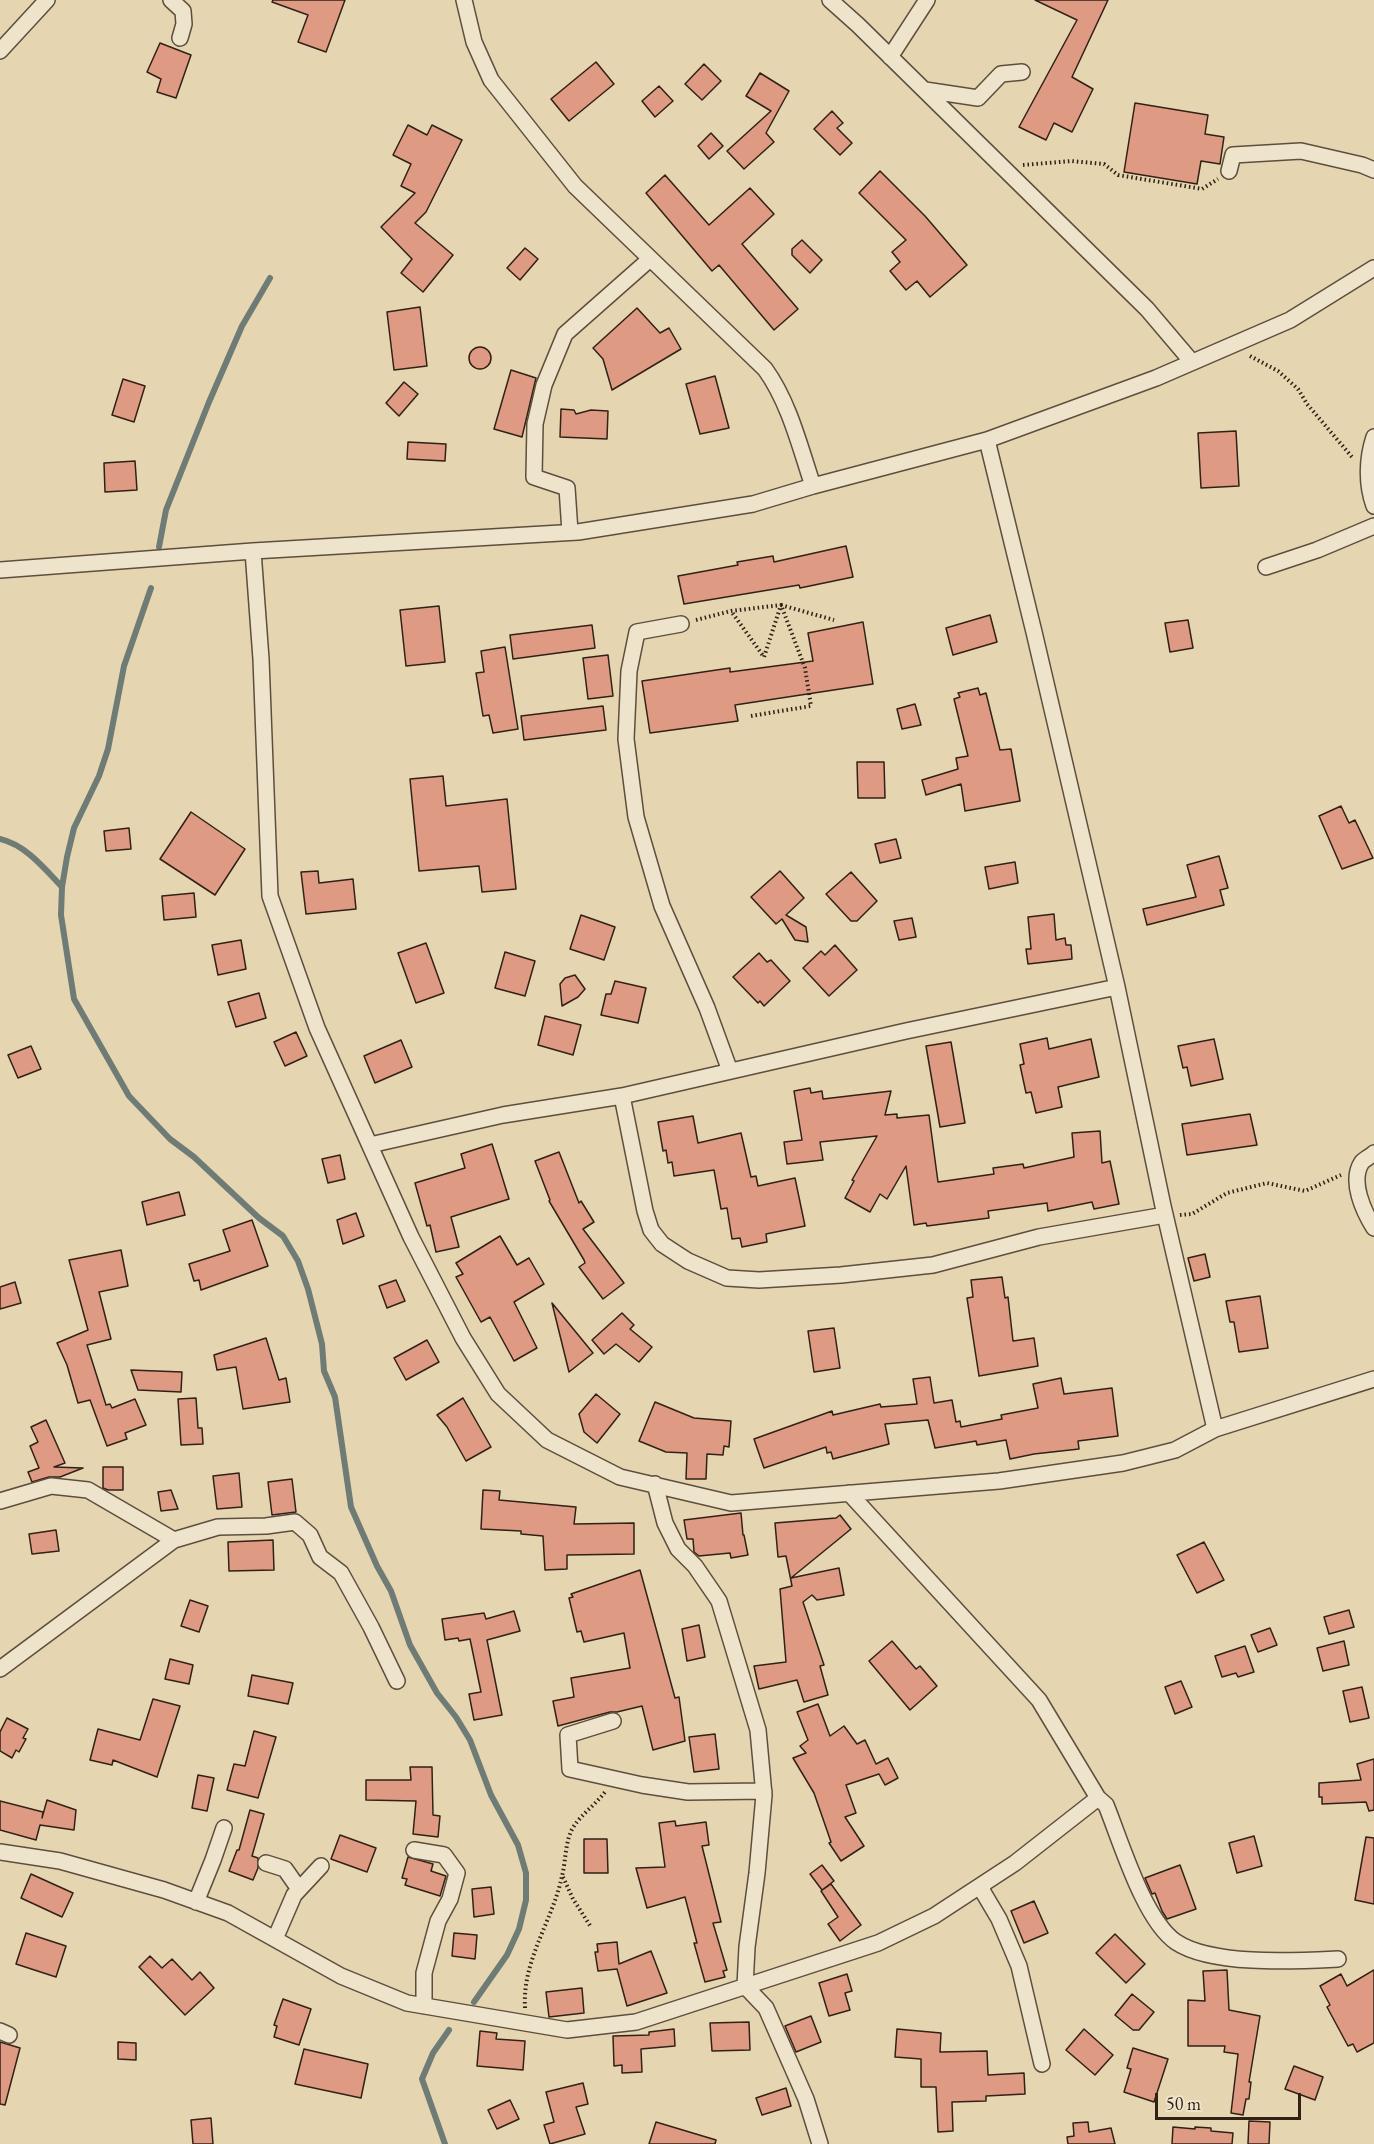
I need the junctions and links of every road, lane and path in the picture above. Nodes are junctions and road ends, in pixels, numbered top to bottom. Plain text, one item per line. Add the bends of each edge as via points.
1 (47, 0) edge
2 (171, 0) edge
3 (464, 0) edge
4 (830, 0) edge
5 (927, 0) edge
6 (180, 38) dead end
7 (0, 51) edge
8 (890, 57) junction
9 (1022, 72) dead end
10 (925, 90) junction
11 (1002, 166) junction
12 (1374, 170) edge
13 (1229, 171) joint
14 (650, 259) junction
15 (1374, 268) edge
16 (1232, 345) junction
17 (1192, 362) junction
18 (1374, 437) edge
19 (987, 440) junction
20 (1369, 462) junction
21 (813, 486) junction
22 (1374, 506) edge
23 (1374, 526) edge
24 (570, 532) junction
25 (253, 551) junction
26 (1266, 567) dead end
27 (0, 570) edge
28 (781, 605) junction
29 (731, 612) junction
30 (834, 620) dead end
31 (681, 624) joint
32 (750, 716) dead end
33 (1117, 987) junction
34 (730, 1071) junction
35 (622, 1096) junction
36 (369, 1145) junction
37 (1374, 1153) edge
38 (1362, 1163) junction
39 (1165, 1215) junction
40 (1374, 1228) edge
41 (1374, 1379) edge
42 (1215, 1429) junction
43 (655, 1484) junction
44 (849, 1494) junction
45 (0, 1501) edge
46 (174, 1540) junction
47 (0, 1669) edge
48 (397, 1681) dead end
49 (613, 1721) dead end
50 (612, 1779) junction
51 (764, 1791) junction
52 (1098, 1798) junction
53 (224, 1828) dead end
54 (414, 1850) dead end
55 (0, 1852) edge
56 (266, 1863) dead end
57 (321, 1866) dead end
58 (562, 1876) junction
59 (982, 1885) junction
60 (300, 1890) junction
61 (196, 1902) junction
62 (591, 1927) dead end
63 (274, 1939) junction
64 (1338, 1959) dead end
65 (745, 1986) junction
66 (424, 2006) junction
67 (526, 2023) junction
68 (1042, 2064) dead end
69 (820, 2144) edge

1 - 7 street
2 - 6 street via 183,11
3 - 14 street via 474,42 491,80 575,186
4 - 8 street
5 - 8 street
8 - 10 street
9 - 10 street via 1001,74 978,98
10 - 11 street
11 - 13 path via 1071,161 1104,164 1118,175 1202,189
11 - 17 street via 1147,309
12 - 13 street via 1301,151 1233,155
14 - 21 street via 765,369 785,407
14 - 24 street via 565,334 544,385 535,424 534,477 567,489
15 - 16 street via 1290,320
16 - 17 street
16 - 20 path via 1278,371 1298,389 1356,461
17 - 19 street
18 - 20 street
19 - 21 street
19 - 33 street
20 - 22 street
21 - 24 street via 753,504
23 - 26 street
24 - 25 street
25 - 27 street
25 - 36 street via 270,896 317,1028
28 - 29 path
28 - 29 path via 764,657
28 - 30 path
28 - 32 path via 805,668 811,706
29 - 31 path
31 - 34 street via 637,632 629,671 626,739 636,817 662,906
33 - 34 street
33 - 39 street
34 - 35 street
35 - 36 street via 503,1115
35 - 39 street via 651,1230 662,1244 688,1261 727,1278 841,1275 933,1265 1039,1237
36 - 43 street via 463,1338 498,1394 547,1440 620,1477
37 - 38 street
38 - 39 path via 1305,1191 1266,1183 1227,1193 1192,1214
38 - 40 street via 1357,1180 1364,1211
39 - 42 street
41 - 42 street
42 - 44 street via 1175,1450 1123,1463 999,1481
43 - 44 street via 731,1503
43 - 51 street via 665,1523 678,1549 719,1601 758,1730
44 - 52 street via 1039,1700
45 - 46 street via 51,1486 88,1490
46 - 47 street
46 - 48 street via 218,1527 295,1522 310,1535 320,1557 341,1573
49 - 50 street via 568,1735 570,1769
50 - 51 street via 688,1792
50 - 58 path via 599,1800 573,1827
51 - 65 street
52 - 59 street
52 - 64 street via 1106,1805 1147,1904 1176,1941 1209,1955
53 - 61 street
54 - 66 street via 444,1855 457,1873 450,1899 438,1920 424,1973
55 - 61 street via 60,1861
56 - 60 street via 285,1869
57 - 60 street
58 - 62 path
58 - 67 path via 531,1960 524,1996
59 - 65 street via 934,1916 878,1942
59 - 68 street via 1019,1966
60 - 63 street
61 - 63 street via 228,1913
63 - 66 street via 341,1976 406,2003
65 - 67 street via 636,2022 567,2030
65 - 69 street via 766,2008 806,2099
66 - 67 street

